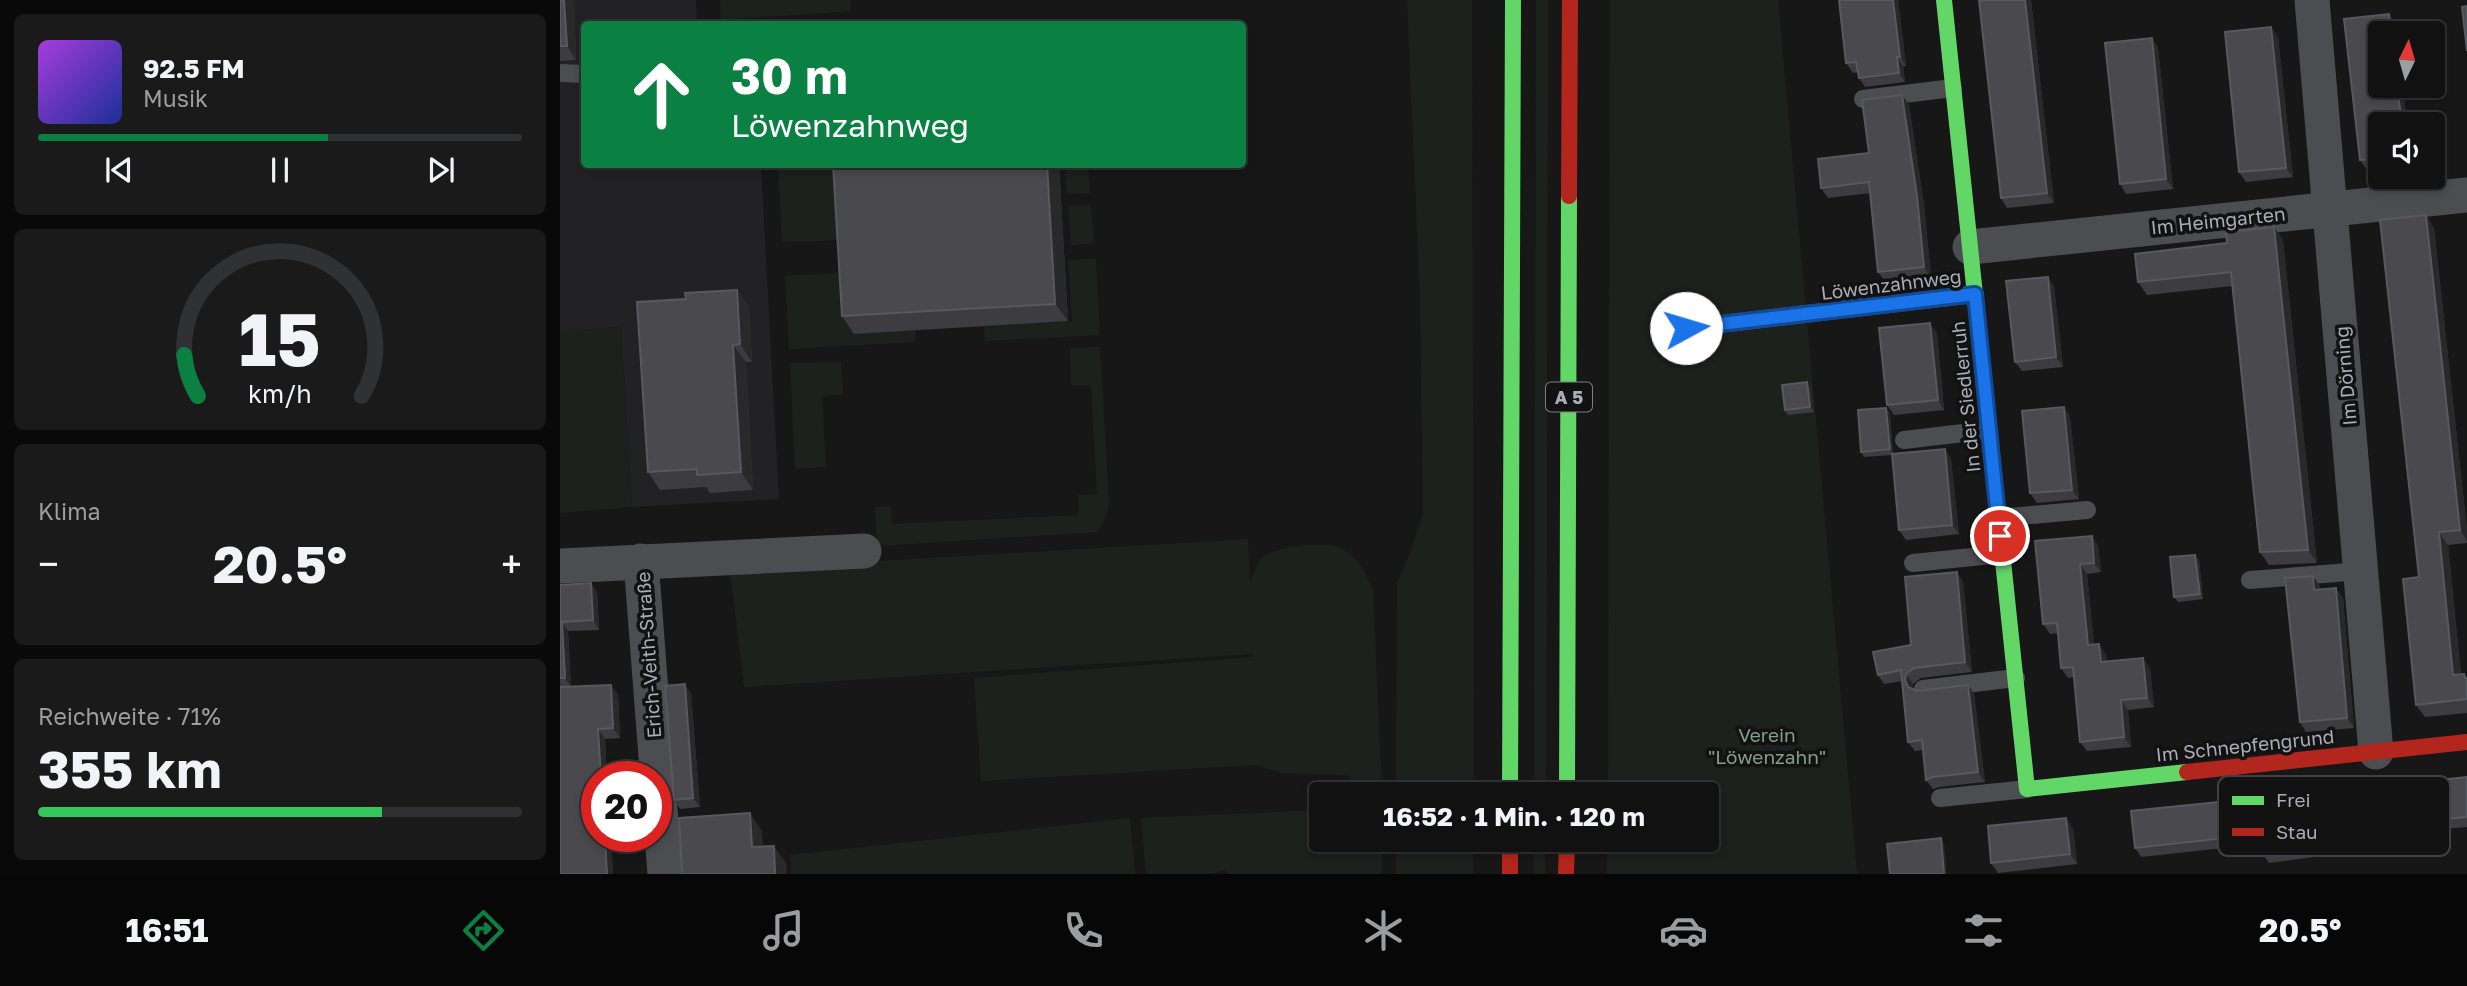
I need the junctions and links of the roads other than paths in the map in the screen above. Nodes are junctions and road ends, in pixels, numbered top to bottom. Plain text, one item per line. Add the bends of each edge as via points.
1 (1513, 0) edge
2 (1570, 0) edge
3 (1944, 0) edge
4 (2312, 0) edge
5 (560, 73) edge
6 (581, 74) edge
7 (1953, 88) junction
8 (1863, 99) edge
9 (2467, 195) edge
10 (2331, 209) junction
11 (1970, 247) junction
12 (1975, 294) junction
13 (1686, 328) dead end
14 (1989, 430) junction
15 (1904, 440) dead end
16 (2087, 510) dead end
17 (1999, 518) junction
18 (863, 551) dead end
19 (2002, 554) junction
20 (641, 561) junction
21 (1913, 563) dead end
22 (560, 566) edge
23 (2361, 571) junction
24 (2250, 580) dead end
25 (2016, 678) junction
26 (1923, 689) edge
27 (2467, 742) edge
28 (2376, 752) junction
29 (1510, 782) edge
30 (1567, 782) edge
31 (2027, 789) junction
32 (1940, 798) dead end
33 (1510, 852) edge
34 (1567, 852) edge
35 (665, 874) edge
36 (1510, 874) edge
37 (1566, 874) edge

1 - 29 main road
2 - 30 main road, A 5
3 - 7 main road, In der Siedlerruh
4 - 10 street, Im Dörning
5 - 6 lane
7 - 8 lane
7 - 11 main road, In der Siedlerruh
9 - 10 street, Im Heimgarten
10 - 11 street, Im Heimgarten
10 - 23 street, Im Dörning
11 - 12 main road, In der Siedlerruh
12 - 13 lane, Löwenzahnweg
12 - 14 main road, In der Siedlerruh
14 - 15 lane
14 - 17 main road, In der Siedlerruh
16 - 17 lane
17 - 19 main road, In der Siedlerruh
18 - 20 street
19 - 21 lane
19 - 25 main road, In der Siedlerruh
20 - 22 street
20 - 35 street, Erich-Veith-Straße
23 - 24 lane
23 - 28 street, Im Dörning
25 - 26 lane
25 - 31 main road, In der Siedlerruh
27 - 28 main road, Im Schnepfengrund
28 - 31 main road, Im Schnepfengrund
31 - 32 lane
33 - 36 main road
34 - 37 main road

